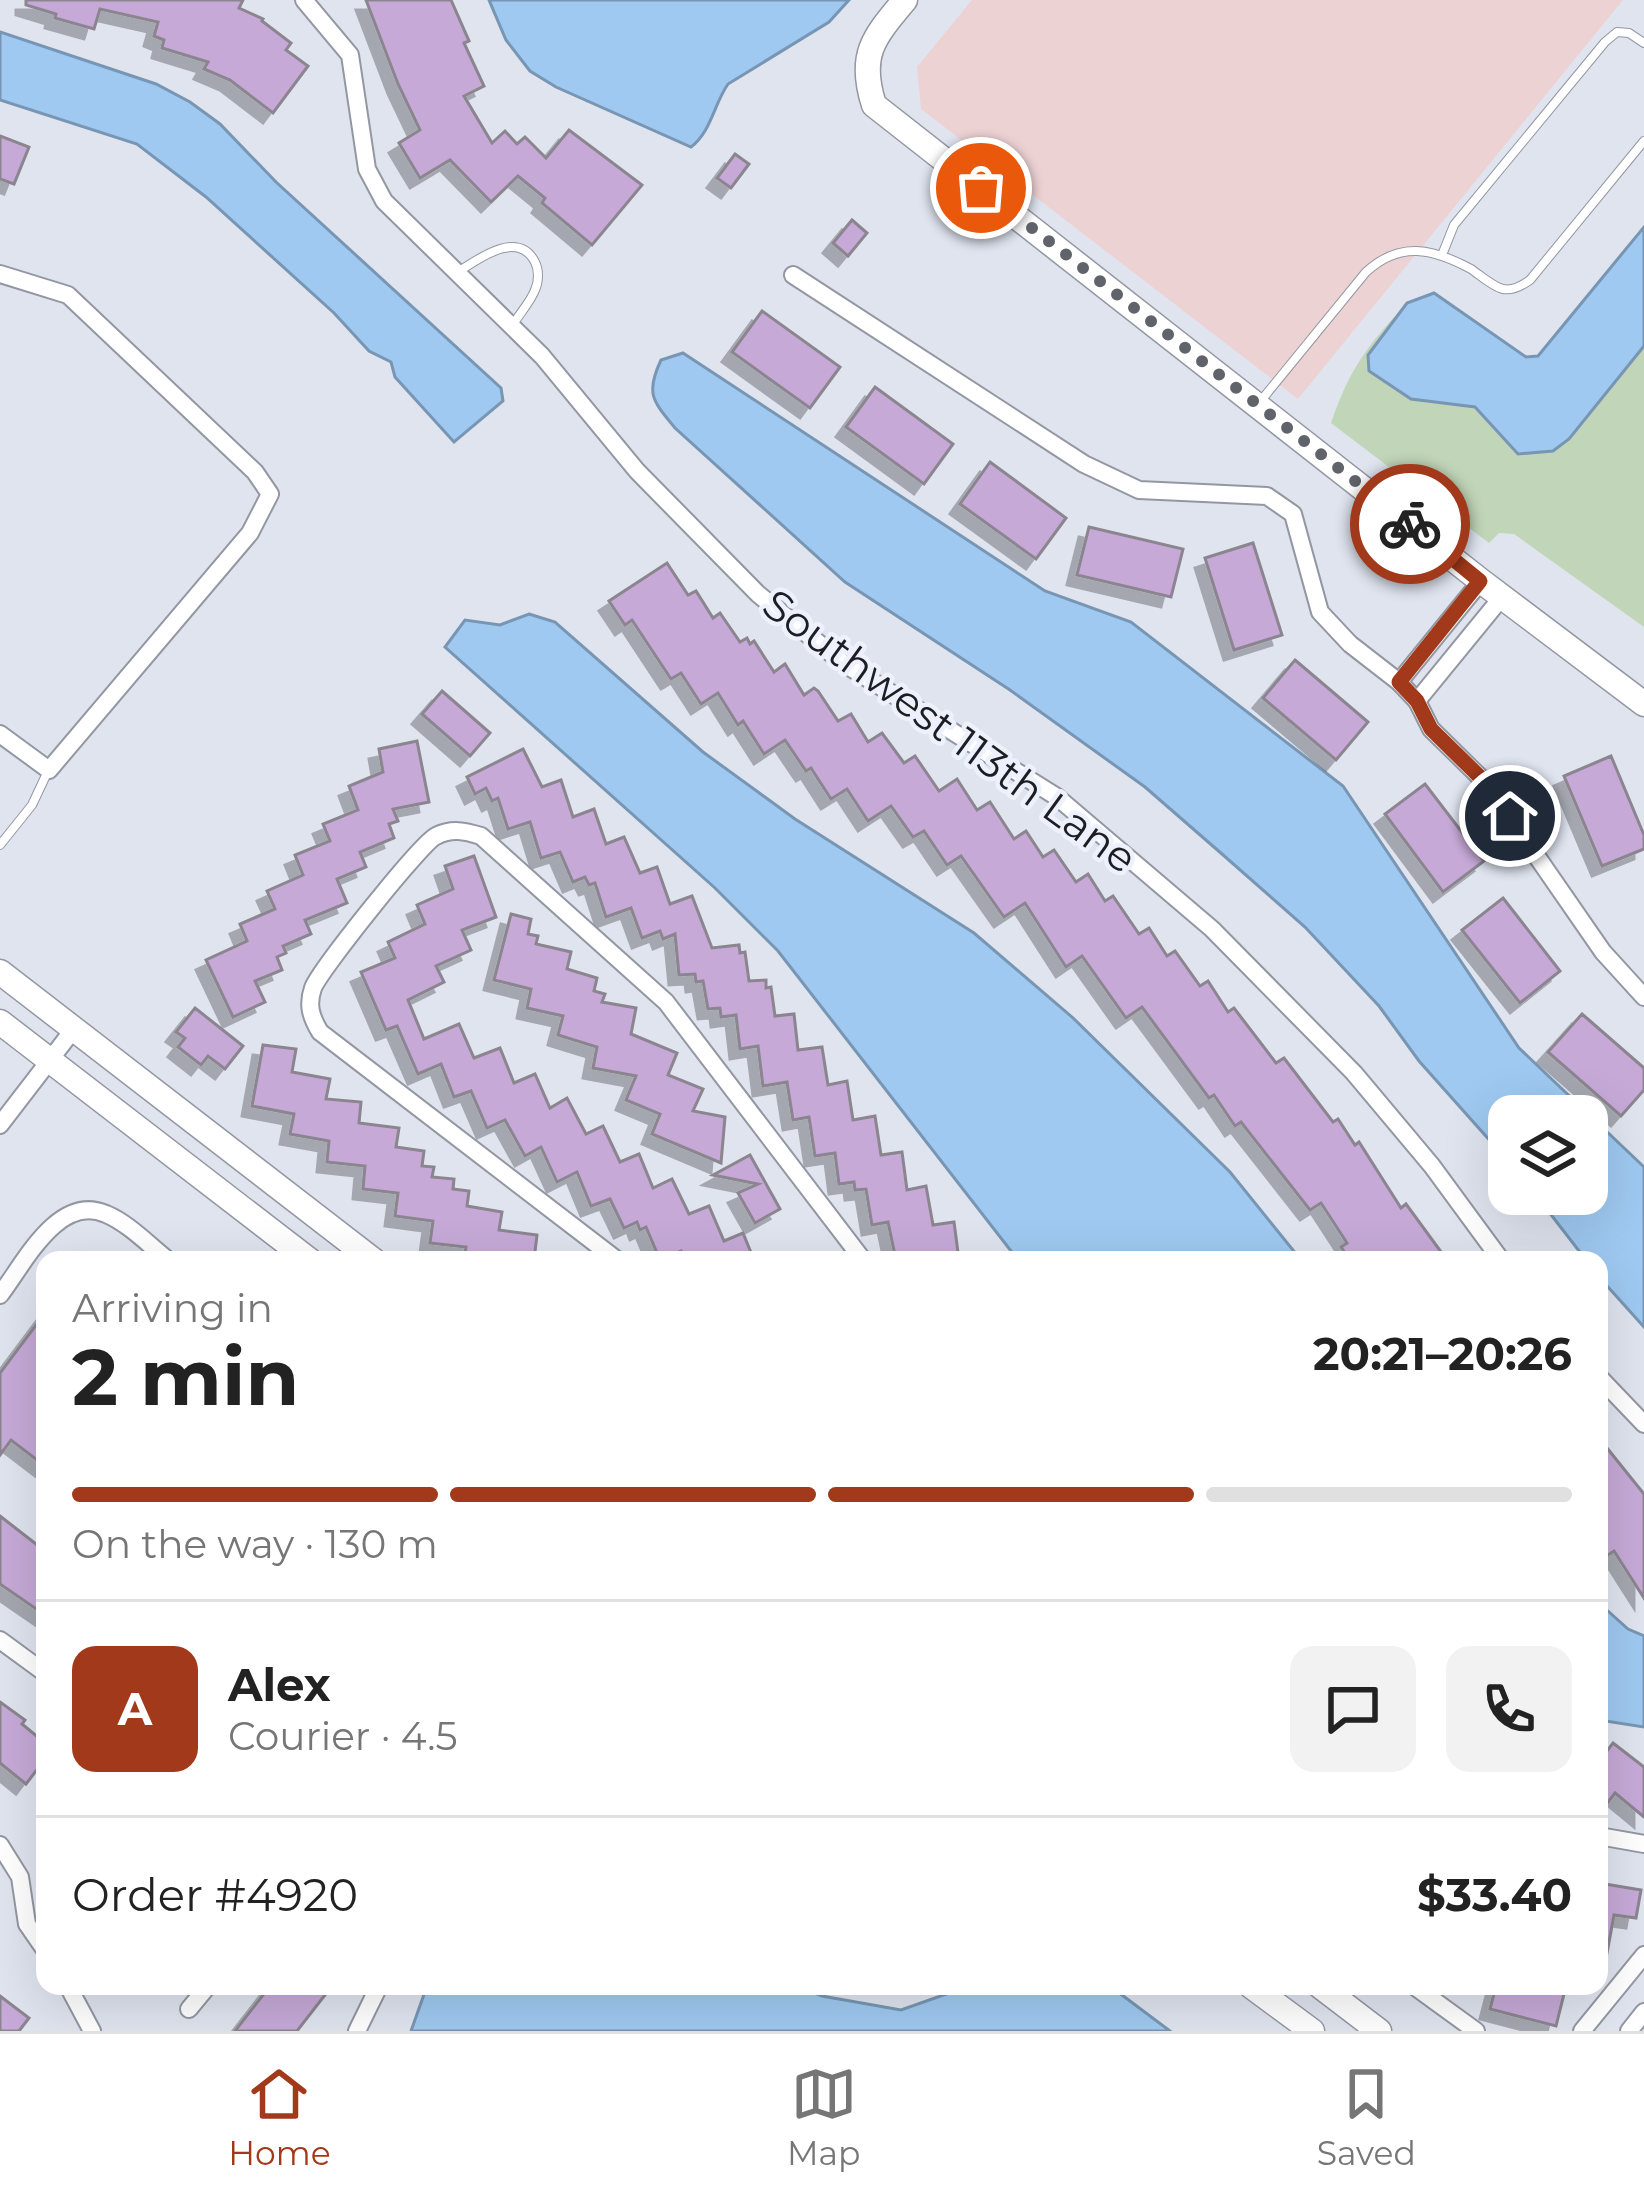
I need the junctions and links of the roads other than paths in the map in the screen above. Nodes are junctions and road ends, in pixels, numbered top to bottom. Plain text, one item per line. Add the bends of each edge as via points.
1 (304, 0) edge
2 (905, 0) edge
3 (1644, 43) edge
4 (1644, 141) edge
5 (1442, 255) junction
6 (457, 273) junction
7 (0, 274) edge
8 (793, 275) dead end
9 (512, 326) junction
10 (1258, 404) junction
11 (1480, 581) junction
12 (1502, 597) junction
13 (1399, 682) junction
14 (1417, 701) junction
15 (1644, 704) edge
16 (0, 734) edge
17 (49, 770) junction
18 (0, 845) edge
19 (0, 972) edge
20 (1644, 997) edge
21 (0, 1022) edge
22 (73, 1030) junction
23 (49, 1060) junction
24 (0, 1125) edge
25 (156, 1251) edge
26 (298, 1251) edge
27 (362, 1251) edge
28 (604, 1251) edge
29 (856, 1251) edge
30 (1494, 1251) edge
31 (0, 1295) edge
32 (1608, 1386) edge
33 (1644, 1424) edge
34 (0, 1640) edge
35 (36, 1666) edge
36 (1608, 1838) edge
37 (1644, 1844) edge
38 (0, 1845) edge
39 (36, 1937) edge
40 (1644, 1955) edge
41 (73, 1995) edge
42 (201, 1995) edge
43 (375, 1995) edge
44 (1263, 1995) edge
45 (1332, 1995) edge
46 (1426, 1995) edge
47 (189, 2009) dead end
48 (1644, 2012) edge
49 (92, 2031) edge
50 (357, 2031) edge
51 (1312, 2031) edge
52 (1379, 2031) edge
53 (1476, 2031) edge
54 (1582, 2031) edge
55 (1629, 2031) edge

1 - 6 street, Southwest 113th Lane via 350,55 367,169 384,201
2 - 10 street via 875,36 865,76 874,105
3 - 5 lane via 1617,32 1605,42 1454,225
4 - 5 lane via 1520,287 1502,289
5 - 10 lane via 1384,256
6 - 9 street, Southwest 113th Lane
6 - 9 lane via 488,251 513,246 529,253 538,267 536,289
7 - 17 street via 68,296 271,494 250,533
8 - 13 street via 1084,464 1139,490 1267,496 1293,514 1319,612
9 - 30 street, Southwest 113th Lane via 758,594 843,663 1057,797 1211,929 1354,1073
10 - 11 street
11 - 12 street
11 - 13 street
12 - 14 street
12 - 15 street
13 - 14 street
14 - 20 street
16 - 17 street
17 - 18 lane
19 - 22 street
21 - 23 street
22 - 23 street
22 - 27 street
23 - 24 street
23 - 26 street
25 - 31 street via 110,1215 71,1212
28 - 29 street via 311,1018 309,1002 325,967 432,837 460,829 481,836 666,1002
32 - 33 street
34 - 35 street
36 - 37 street
38 - 39 street via 20,1877
40 - 54 street
41 - 49 street
42 - 47 street
43 - 50 street
44 - 51 street
45 - 52 street
46 - 53 street
48 - 55 street

